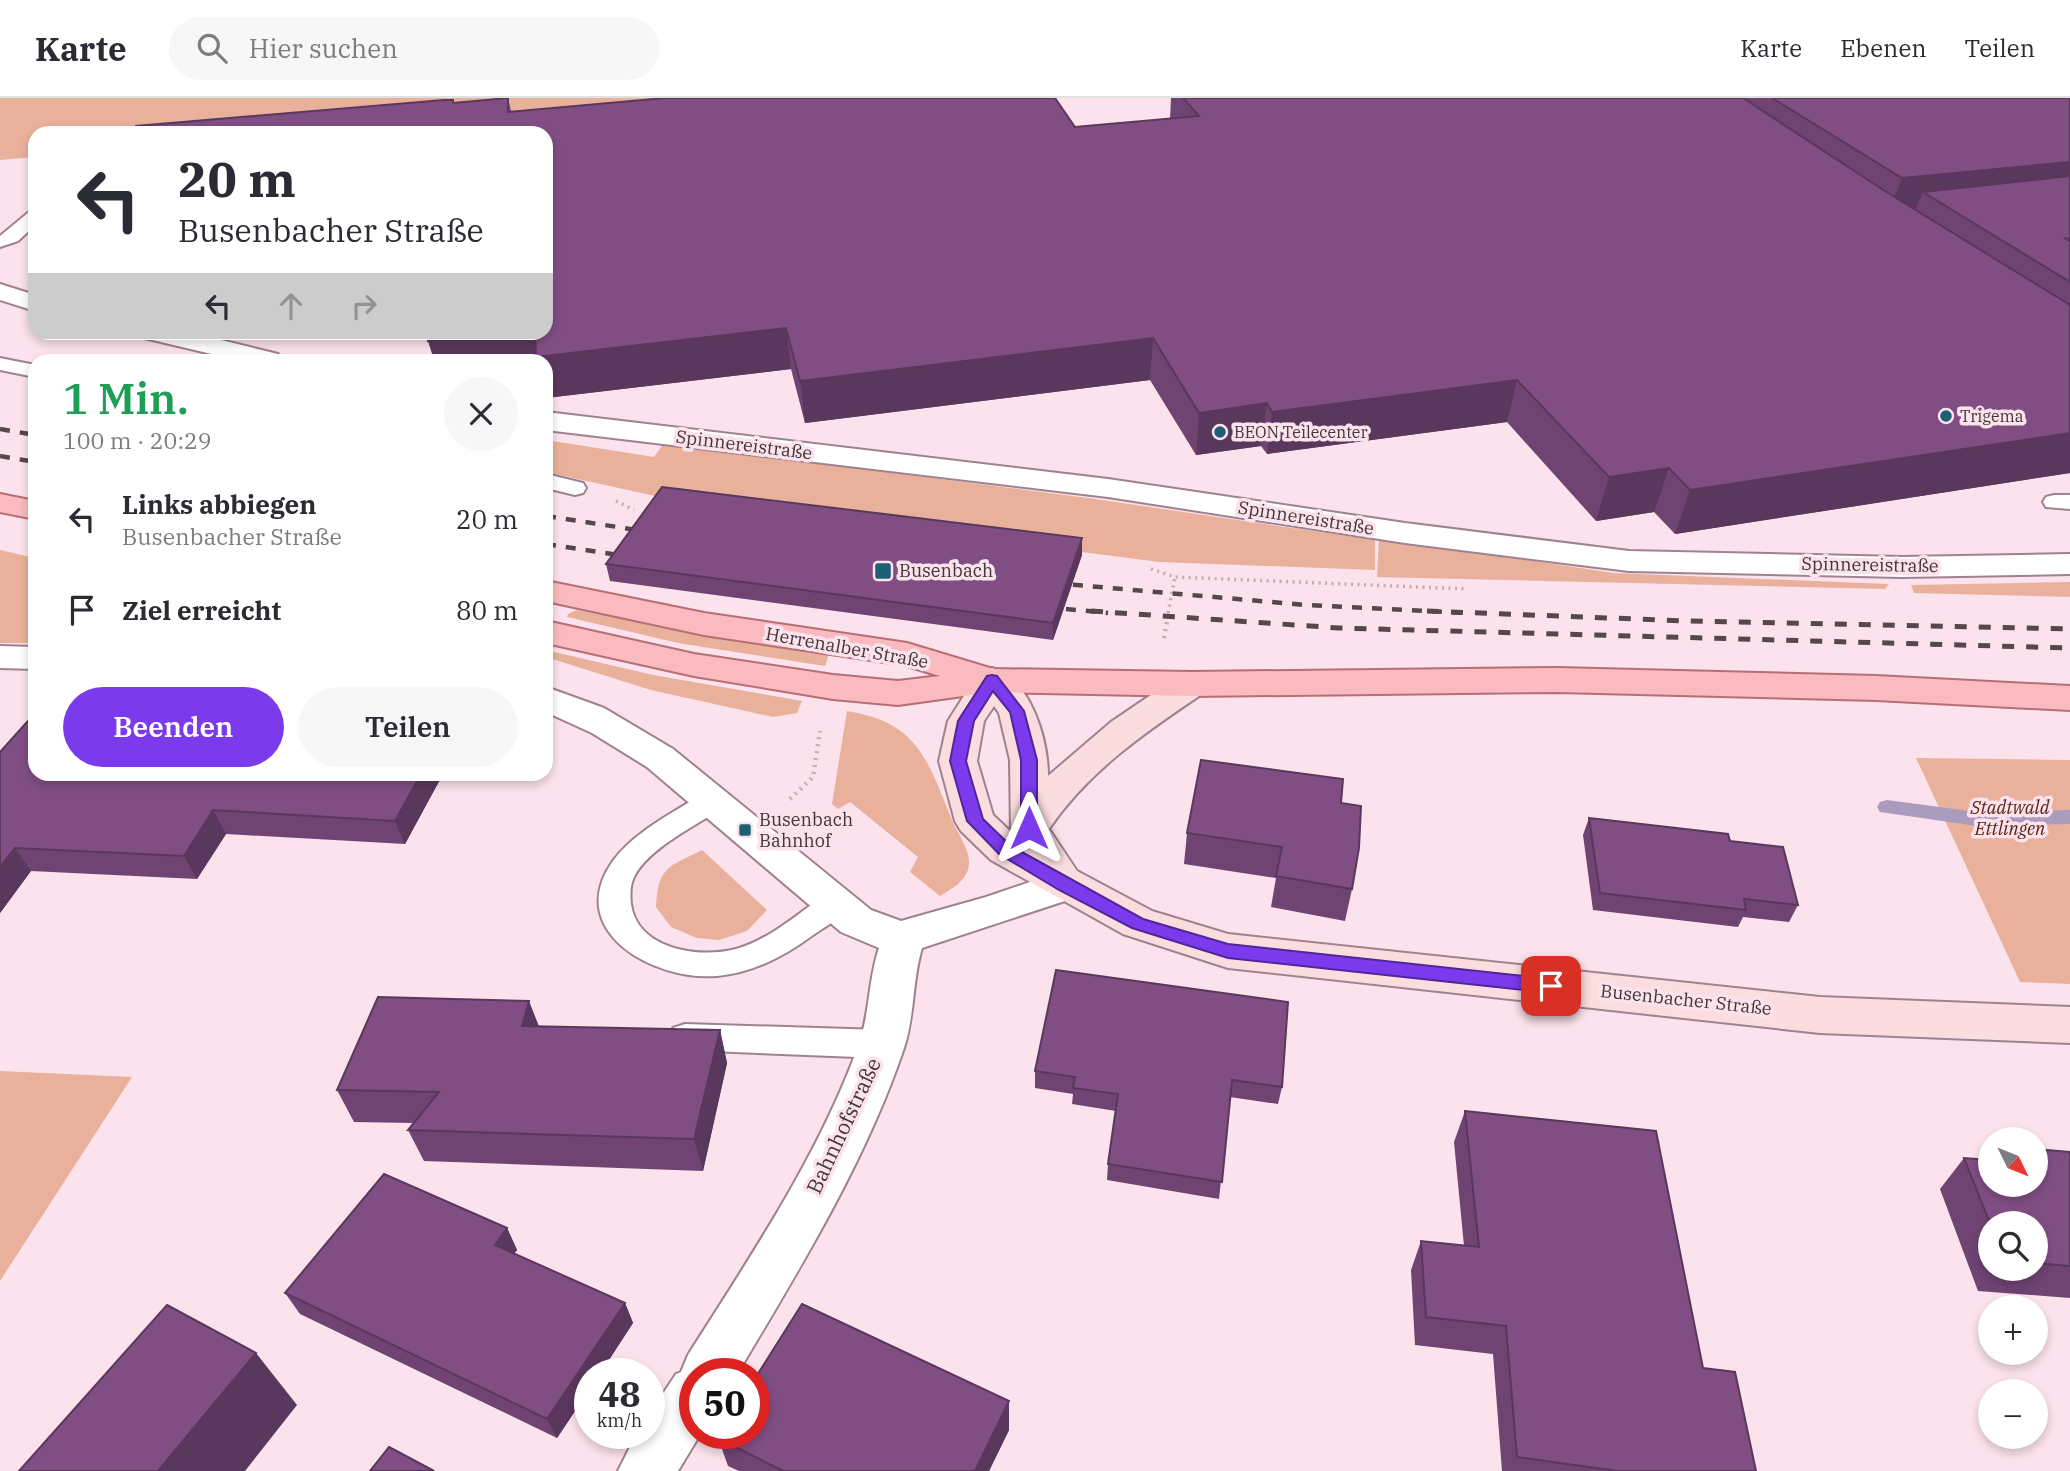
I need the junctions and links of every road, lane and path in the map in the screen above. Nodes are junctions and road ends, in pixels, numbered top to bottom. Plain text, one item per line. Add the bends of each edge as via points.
1 (28, 222) edge
2 (0, 242) edge
3 (0, 292) edge
4 (28, 301) edge
5 (186, 340) edge
6 (243, 354) edge
7 (0, 365) edge
8 (28, 370) edge
9 (553, 422) edge
10 (553, 483) edge
11 (575, 488) dead end
12 (0, 503) edge
13 (28, 509) edge
14 (2070, 564) edge
15 (1151, 569) dead end
16 (553, 592) edge
17 (553, 634) edge
18 (1163, 640) dead end
19 (0, 657) edge
20 (28, 659) edge
21 (992, 680) junction
22 (1192, 684) junction
23 (2070, 698) edge
24 (553, 702) edge
25 (821, 727) dead end
26 (712, 801) junction
27 (1029, 828) junction
28 (746, 830) junction
29 (1065, 885) junction
30 (834, 904) junction
31 (904, 939) junction
32 (2070, 1026) edge
33 (661, 1037) edge
34 (882, 1044) junction
35 (717, 1358) edge
36 (679, 1418) edge
37 (646, 1471) edge

1 - 2 lane
3 - 4 street
5 - 6 street
7 - 8 lane
9 - 14 street, Spinnereistraße via 1108,488 1629,561 1902,567
10 - 11 lane
12 - 13 main road
15 - 18 path via 1175,577
16 - 21 main road, Herrenalber Straße via 704,624 907,654
17 - 21 main road, Herrenalber Straße via 694,665 833,687 898,692
19 - 20 street
21 - 22 main road
21 - 27 main road, Busenbacher Straße via 1017,711 1029,760
21 - 29 main road, Busenbacher Straße via 966,721 958,761 975,821 1005,850
22 - 23 main road via 1557,680
22 - 27 main road via 1132,723 1062,782
24 - 26 street via 633,738
25 - 28 path via 813,777
26 - 28 street
26 - 30 lane via 634,856 621,871 615,908 634,941 677,962 732,962 794,933
27 - 29 main road, Busenbacher Straße
28 - 30 street
29 - 31 street
29 - 32 main road, Busenbacher Straße via 1138,923 1228,951 1820,1015
30 - 31 street via 856,921
31 - 34 street, Bahnhofstraße
33 - 34 lane
34 - 35 street, Bahnhofstraße via 849,1125 782,1254
36 - 37 street

